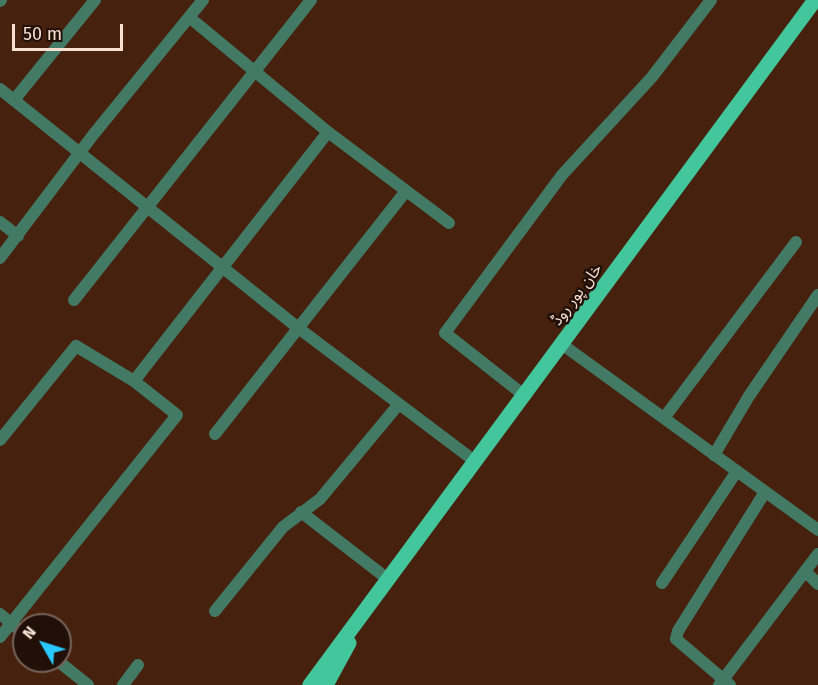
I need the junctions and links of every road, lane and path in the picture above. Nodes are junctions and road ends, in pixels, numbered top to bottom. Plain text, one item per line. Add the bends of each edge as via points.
1 (95, 0) edge
2 (203, 0) edge
3 (312, 0) edge
4 (711, 0) edge
5 (815, 0) edge
6 (189, 17) junction
7 (255, 72) junction
8 (0, 89) edge
9 (14, 100) junction
10 (328, 132) junction
11 (81, 153) junction
12 (406, 191) junction
13 (149, 208) junction
14 (0, 222) edge
15 (449, 223) dead end
16 (18, 236) junction
17 (796, 242) dead end
18 (0, 258) edge
19 (222, 268) junction
20 (818, 295) edge
21 (74, 300) dead end
22 (297, 327) junction
23 (563, 345) junction
24 (134, 381) junction
25 (525, 396) junction
26 (399, 404) junction
27 (664, 418) junction
28 (214, 434) dead end
29 (0, 440) edge
30 (714, 454) junction
31 (476, 462) junction
32 (737, 471) junction
33 (765, 492) junction
34 (301, 512) junction
35 (818, 530) edge
36 (818, 554) edge
37 (805, 571) junction
38 (389, 580) junction
39 (662, 583) dead end
40 (818, 584) edge
41 (215, 610) dead end
42 (366, 611) junction
43 (0, 614) edge
44 (11, 623) junction
45 (0, 637) edge
46 (138, 665) dead end
47 (72, 672) edge
48 (724, 683) edge
49 (88, 685) edge
50 (123, 685) edge
51 (310, 685) edge
52 (326, 685) edge

1 - 9 street
2 - 6 street
3 - 7 street
4 - 25 street via 652,77 562,175 445,333
5 - 23 main road, خان پور روڈ
6 - 7 street
6 - 11 street
7 - 10 street
7 - 13 street
8 - 9 street
9 - 11 street
10 - 12 street
10 - 19 street
11 - 13 street
11 - 16 street
12 - 15 street
12 - 22 street
13 - 19 street
13 - 21 street
14 - 16 street
16 - 18 street
17 - 27 street
19 - 22 street
19 - 24 street
20 - 30 street
22 - 26 street
22 - 28 street
23 - 25 main road, خان پور روڈ
23 - 27 street
24 - 29 street via 76,346
24 - 44 street via 177,415
25 - 31 main road, خان پور روڈ
26 - 31 street
26 - 34 street via 320,500
27 - 30 street
30 - 32 street
31 - 38 main road, خان پور روڈ
32 - 33 street
32 - 39 street
33 - 35 street
33 - 48 street via 676,639
34 - 38 street
34 - 41 street via 283,527
36 - 37 street
37 - 40 street
37 - 48 street
38 - 42 main road, خان پور روڈ
42 - 51 main road, خان پور روڈ
42 - 52 main road, خان پور روڈ
43 - 44 street
44 - 45 street
46 - 50 street
47 - 49 street

